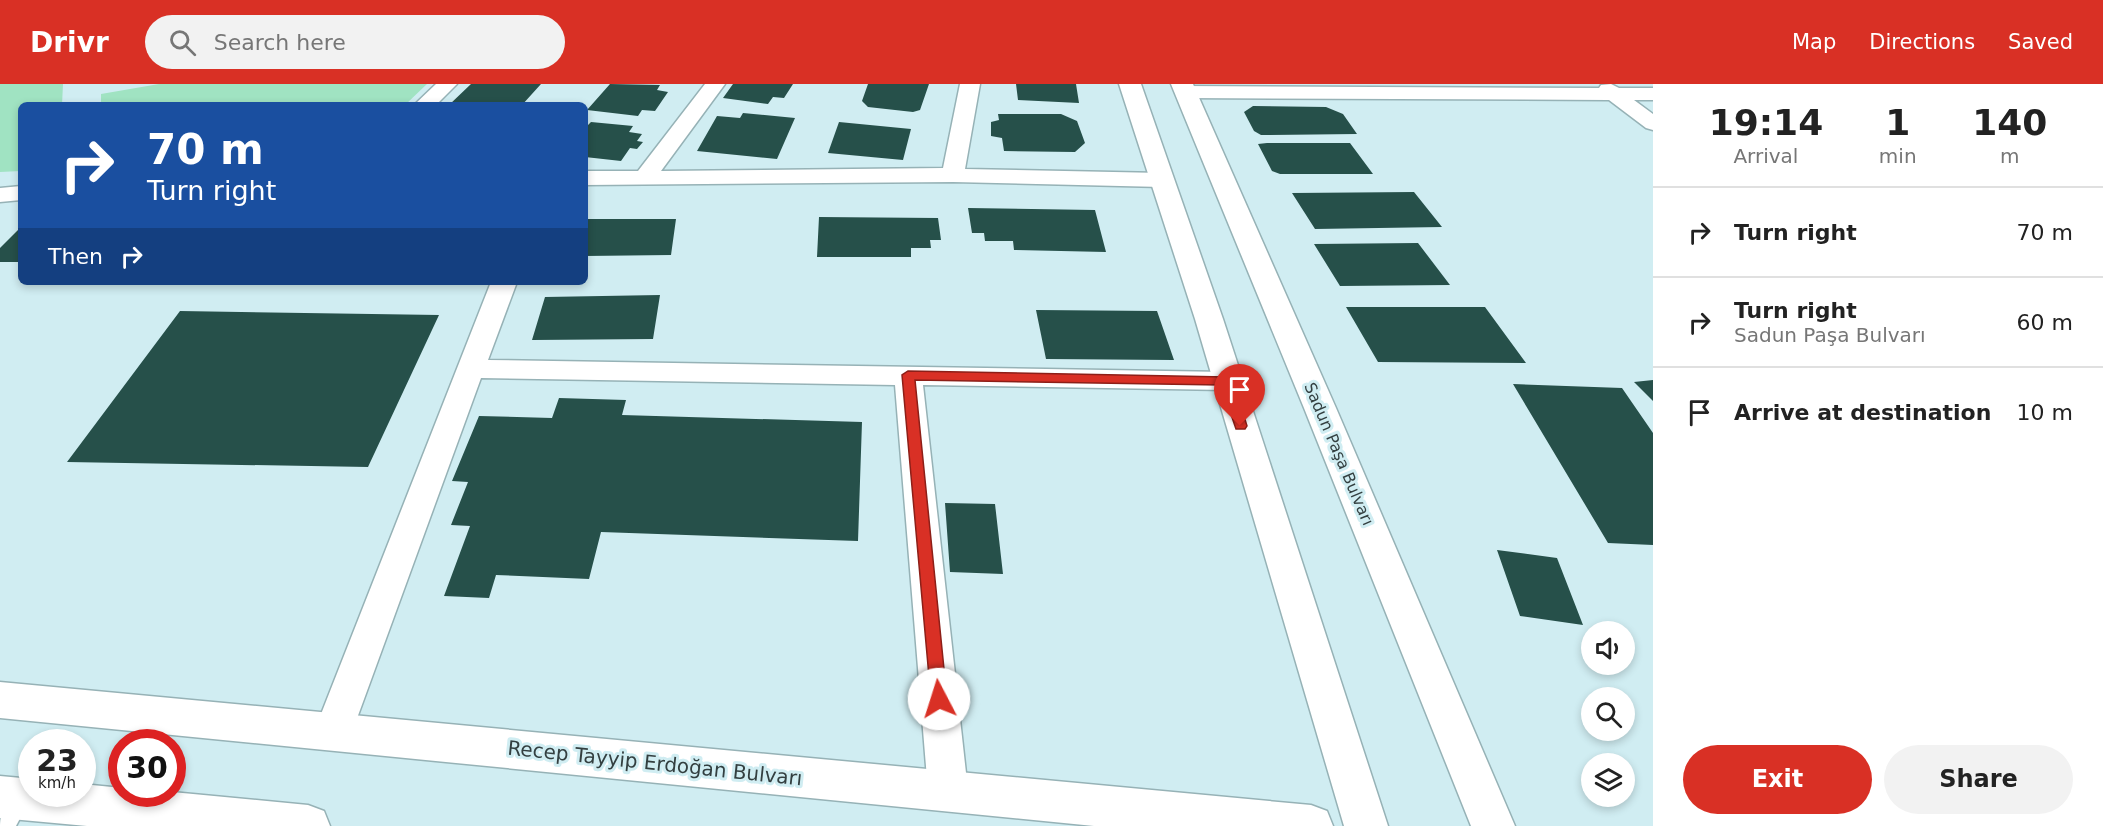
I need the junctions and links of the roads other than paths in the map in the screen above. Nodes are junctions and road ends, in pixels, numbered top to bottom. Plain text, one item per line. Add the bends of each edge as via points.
1 (447, 84) edge
2 (715, 84) edge
3 (970, 84) edge
4 (1130, 84) edge
5 (1183, 88) edge
6 (1608, 88) edge
7 (1653, 94) edge
8 (427, 102) edge
9 (1653, 124) edge
10 (953, 175) junction
11 (645, 177) junction
12 (588, 178) edge
13 (1162, 180) junction
14 (503, 285) edge
15 (470, 369) junction
16 (908, 375) junction
17 (1227, 381) junction
18 (0, 700) edge
19 (333, 732) junction
20 (948, 791) junction
21 (8, 807) edge
22 (308, 826) edge
23 (1311, 826) edge
24 (1366, 826) edge
25 (1493, 826) edge

1 - 8 street
2 - 11 street
3 - 10 street
4 - 13 main road
5 - 6 street
5 - 25 main road, Sadun Paşa Bulvarı
6 - 7 street
6 - 9 street
10 - 11 street
10 - 13 street
11 - 12 street
13 - 17 main road
14 - 15 street
15 - 16 street
15 - 19 street
16 - 17 street
16 - 20 street
17 - 24 main road
18 - 19 main road, Recep Tayyip Erdoğan Bulvarı
19 - 20 main road, Recep Tayyip Erdoğan Bulvarı
20 - 23 main road, Recep Tayyip Erdoğan Bulvarı
21 - 22 main road

